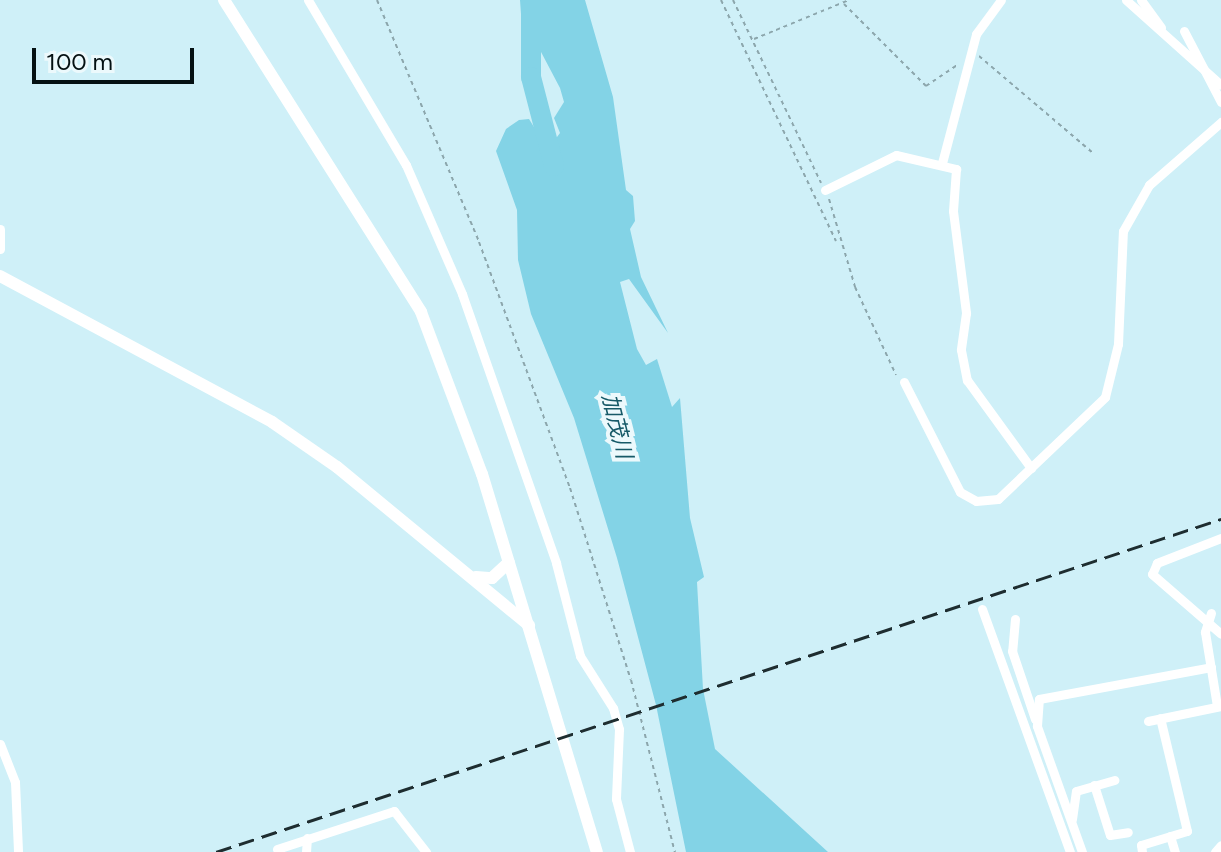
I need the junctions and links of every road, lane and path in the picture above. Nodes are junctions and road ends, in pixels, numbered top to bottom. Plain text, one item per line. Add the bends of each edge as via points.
1 (224, 0) edge
2 (308, 0) edge
3 (377, 0) edge
4 (721, 0) edge
5 (849, 0) edge
6 (1001, 0) edge
7 (1126, 0) edge
8 (1141, 0) edge
9 (1184, 31) dead end
10 (1161, 32) junction
11 (752, 39) dead end
12 (1202, 67) junction
13 (1221, 85) edge
14 (1221, 102) edge
15 (1221, 122) edge
16 (942, 163) junction
17 (825, 190) dead end
18 (0, 229) edge
19 (838, 244) dead end
20 (0, 249) edge
21 (0, 276) edge
22 (904, 382) dead end
23 (1031, 468) junction
24 (1221, 538) edge
25 (509, 562) junction
26 (476, 577) junction
27 (982, 609) dead end
28 (1209, 617) junction
29 (1015, 619) dead end
30 (529, 625) junction
31 (1221, 634) edge
32 (1211, 667) junction
33 (1219, 706) edge
34 (1160, 718) junction
35 (1148, 721) dead end
36 (1037, 726) junction
37 (1, 747) edge
38 (1114, 780) dead end
39 (1094, 785) junction
40 (1072, 824) junction
41 (1128, 832) dead end
42 (1170, 836) junction
43 (307, 838) junction
44 (1221, 845) edge
45 (277, 849) dead end
46 (18, 852) edge
47 (306, 852) edge
48 (426, 852) edge
49 (597, 852) edge
50 (630, 852) edge
51 (675, 852) edge
52 (1070, 852) edge
53 (1082, 852) edge
54 (1142, 852) edge
55 (1175, 852) edge
56 (1215, 852) edge

1 - 25 street via 421,312
2 - 50 street via 406,165 462,294 556,563 580,656 616,718 616,799
3 - 51 path via 479,242 570,488 631,680
4 - 19 path
5 - 11 path
6 - 16 street via 976,34
7 - 10 street
8 - 10 street
9 - 12 street
10 - 12 street
12 - 13 street
12 - 14 street
15 - 23 street via 1141,197 1121,239 1118,344 1111,387 1085,422
16 - 17 street via 896,155
16 - 23 street via 957,173 953,211 966,313 961,350 967,380
18 - 20 street
21 - 26 street via 272,422
22 - 23 street via 954,483 967,497 991,502
24 - 28 street via 1152,568 1158,580
25 - 26 street via 492,578
25 - 30 street
26 - 30 street
27 - 52 street
28 - 31 street
28 - 32 street
29 - 36 street via 1012,651
30 - 49 street
32 - 33 street
32 - 36 street via 1039,699
33 - 34 street
34 - 35 street
34 - 42 street via 1187,831
36 - 40 street
37 - 46 street via 15,782
38 - 39 street
39 - 40 street via 1073,796
39 - 41 street via 1110,835
40 - 53 street
42 - 54 street via 1141,845
42 - 55 street
43 - 45 street
43 - 47 street
43 - 48 street via 394,811 408,822
44 - 56 street

